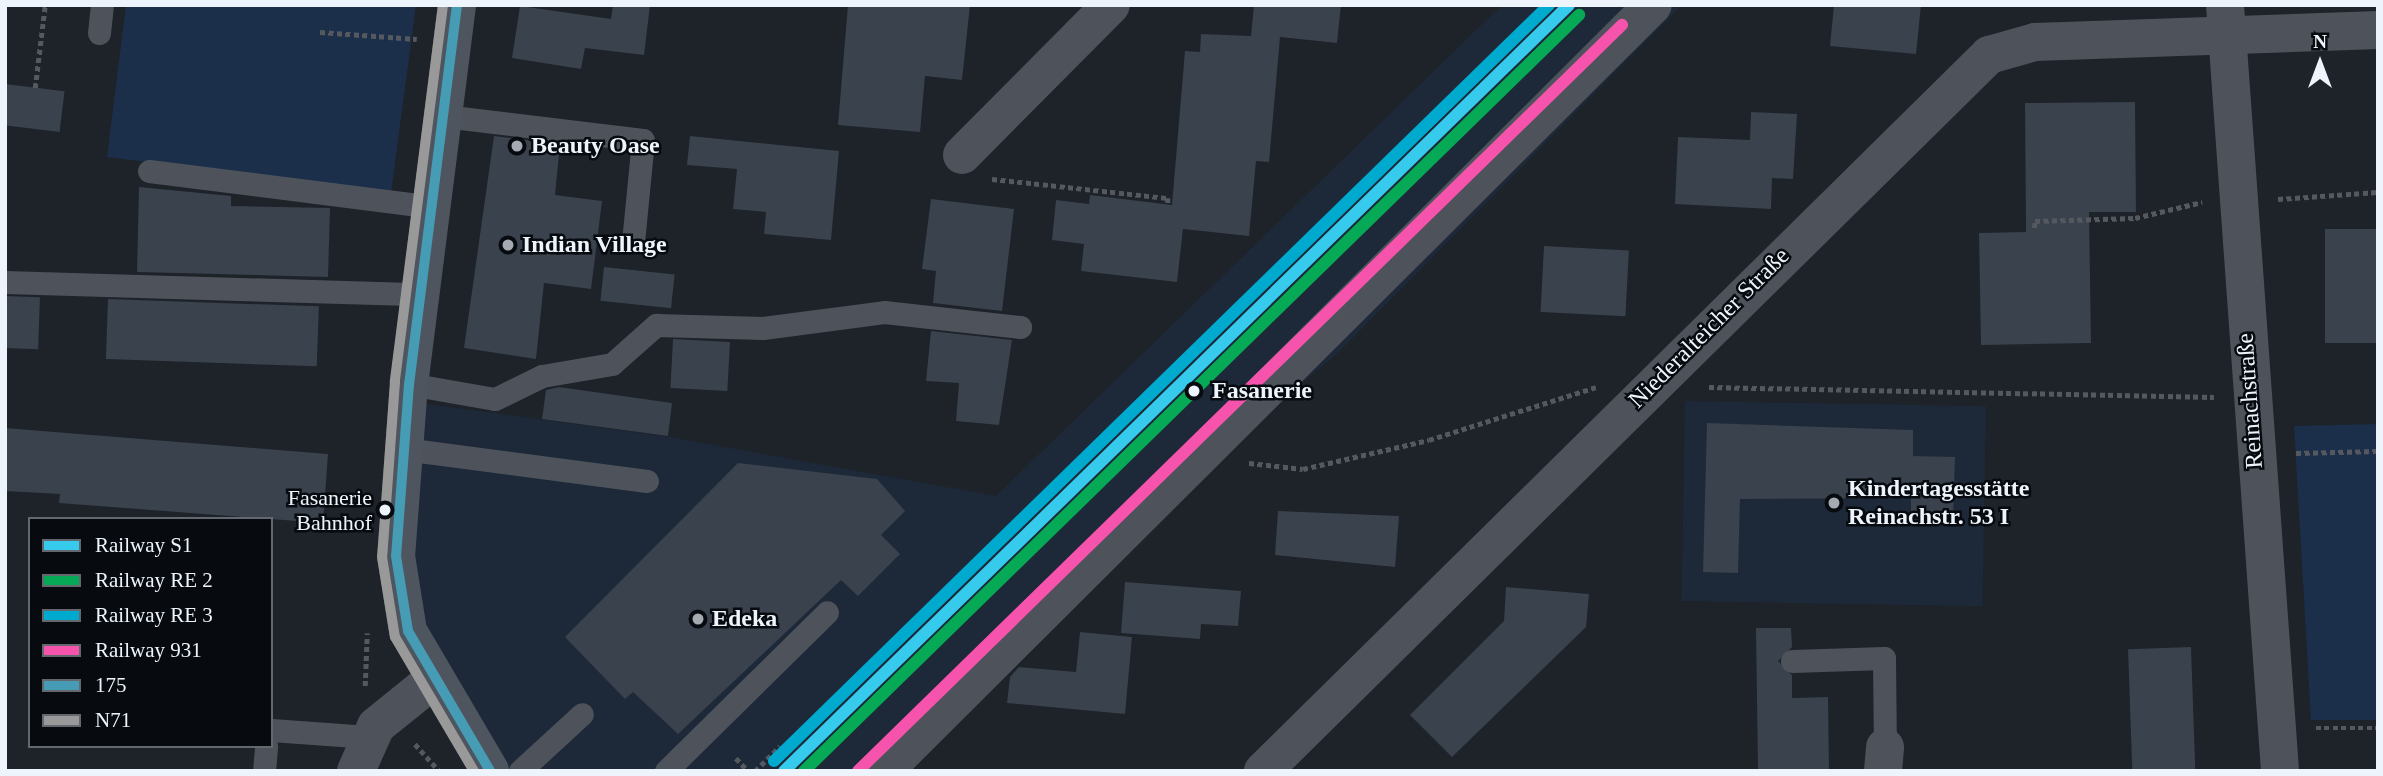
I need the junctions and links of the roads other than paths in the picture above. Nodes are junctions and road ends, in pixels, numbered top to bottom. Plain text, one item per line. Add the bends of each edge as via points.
1 (102, 5) edge
2 (1111, 5) edge
3 (1654, 5) edge
4 (2225, 18) edge
5 (455, 24) edge
6 (2378, 30) edge
7 (99, 33) dead end
8 (444, 116) junction
9 (962, 155) road end
10 (149, 171) dead end
11 (432, 207) junction
12 (633, 242) dead end
13 (5, 282) edge
14 (420, 294) junction
15 (1020, 327) dead end
16 (410, 384) junction
17 (404, 449) junction
18 (647, 481) dead end
19 (827, 612) dead end
20 (1792, 661) dead end
21 (433, 680) junction
22 (582, 714) dead end
23 (273, 730) edge
24 (370, 741) edge
25 (266, 748) edge
26 (1884, 759) edge
27 (264, 771) edge
28 (490, 771) edge
29 (520, 771) edge
30 (666, 771) edge
31 (884, 771) edge
32 (1262, 771) edge
33 (2280, 771) edge

1 - 7 lane
2 - 9 street
3 - 31 street
4 - 6 street, Niederalteicher Straße
4 - 32 street, Niederalteicher Straße via 2035,42 1989,55
4 - 33 street, Reinachstraße
5 - 8 main road
8 - 11 main road
8 - 12 lane via 643,141
10 - 11 lane
11 - 14 main road
13 - 14 lane
14 - 16 main road
15 - 16 lane via 884,312 763,328 656,325 612,364 542,376 495,399
16 - 17 main road
17 - 18 lane
17 - 21 main road via 396,556 401,597 408,631
19 - 30 lane
20 - 26 lane via 1884,659
21 - 24 street
21 - 28 main road
22 - 29 lane
23 - 24 lane
25 - 27 lane

